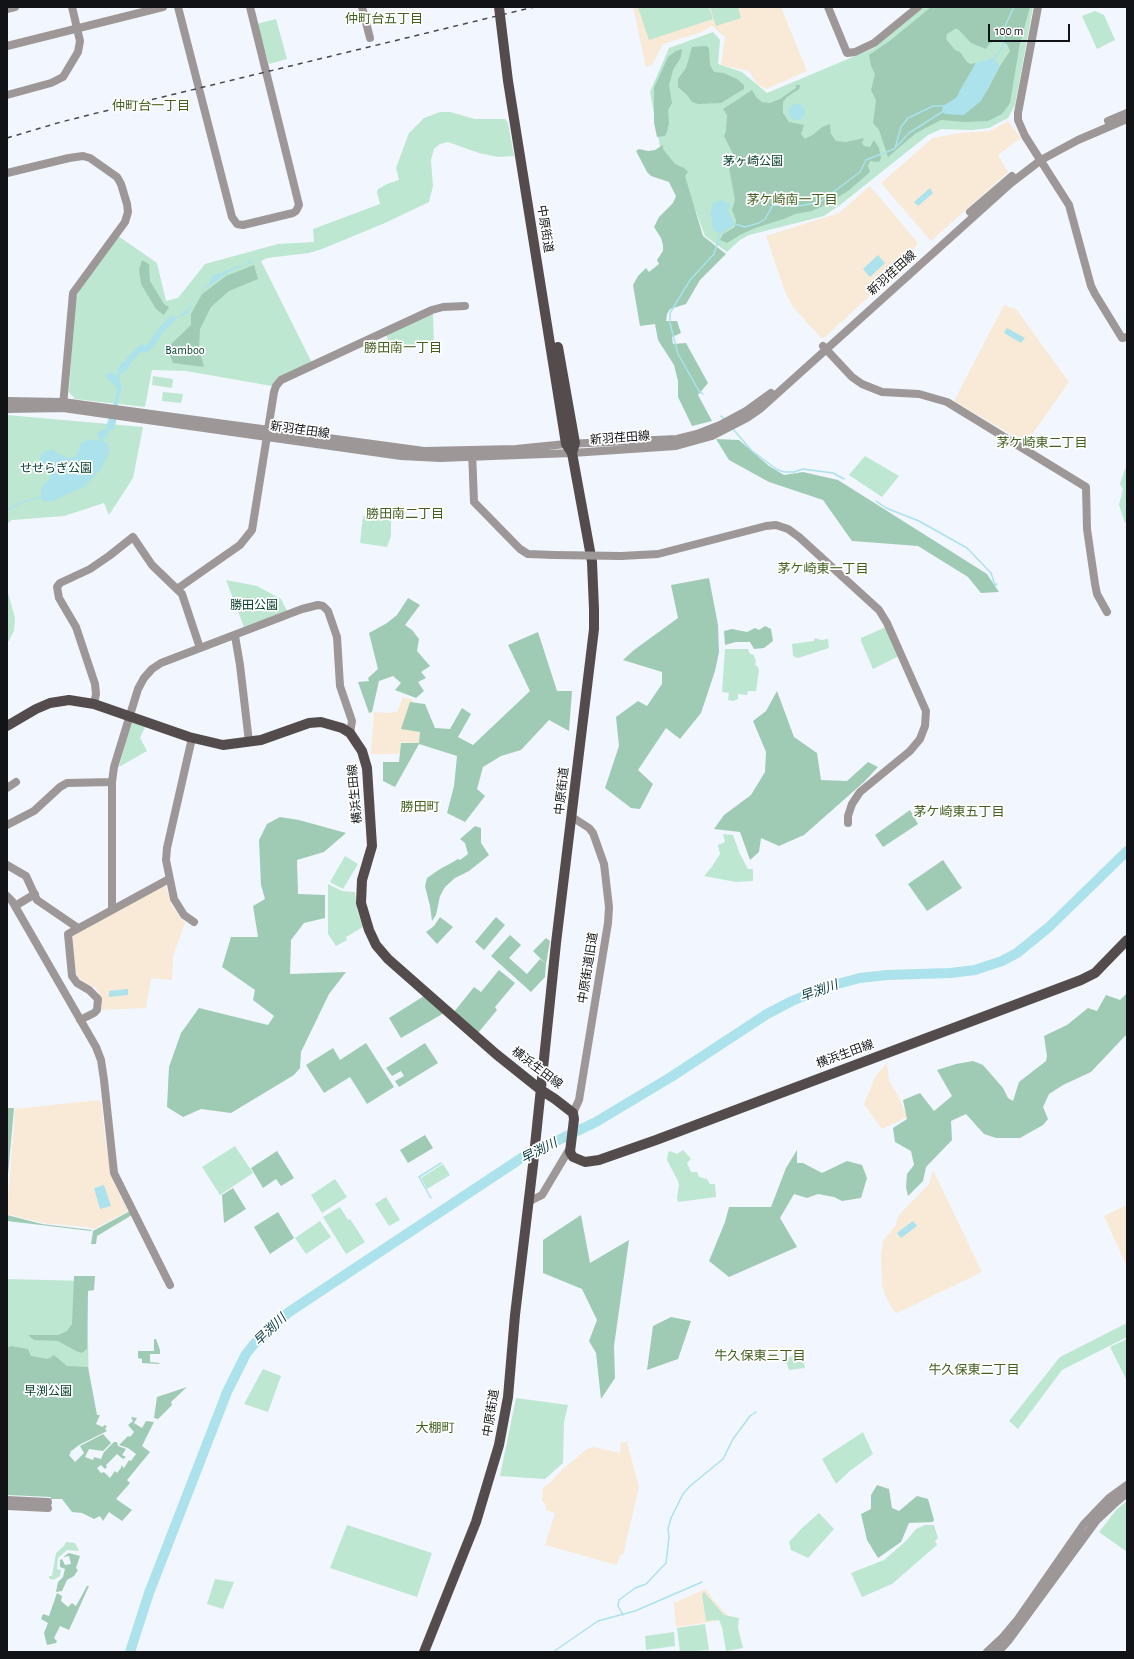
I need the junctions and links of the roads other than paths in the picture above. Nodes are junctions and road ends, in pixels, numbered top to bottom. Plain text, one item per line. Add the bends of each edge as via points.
1 (15, 7) edge
2 (72, 7) edge
3 (163, 7) edge
4 (178, 7) edge
5 (250, 7) edge
6 (362, 7) edge
7 (499, 7) edge
8 (505, 7) edge
9 (828, 7) edge
10 (918, 7) edge
11 (1038, 7) edge
12 (7, 9) edge
13 (77, 29) junction
14 (370, 38) dead end
15 (7, 46) edge
16 (7, 95) edge
17 (1127, 113) edge
18 (1127, 119) edge
19 (1040, 158) junction
20 (7, 173) edge
21 (465, 306) dead end
22 (1127, 337) edge
23 (824, 347) junction
24 (7, 401) edge
25 (63, 405) junction
26 (7, 409) edge
27 (267, 433) junction
28 (571, 447) junction
29 (472, 454) junction
30 (177, 589) junction
31 (1107, 612) dead end
32 (235, 636) junction
33 (200, 648) junction
34 (94, 704) junction
35 (129, 717) junction
36 (7, 726) edge
37 (350, 733) junction
38 (192, 738) junction
39 (249, 742) junction
40 (16, 782) dead end
41 (112, 782) junction
42 (7, 788) edge
43 (572, 817) junction
44 (848, 823) dead end
45 (7, 825) edge
46 (7, 865) edge
47 (169, 879) junction
48 (35, 894) junction
49 (7, 896) edge
50 (15, 906) junction
51 (112, 909) junction
52 (194, 922) dead end
53 (78, 928) junction
54 (1127, 940) edge
55 (80, 1020) junction
56 (541, 1090) junction
57 (573, 1118) junction
58 (570, 1146) junction
59 (528, 1202) junction
60 (170, 1285) dead end
61 (1127, 1485) edge
62 (1127, 1493) edge
63 (7, 1500) edge
64 (7, 1506) edge
65 (424, 1652) edge
66 (987, 1652) edge
67 (998, 1652) edge

1 - 12 street
2 - 13 street
3 - 13 street
4 - 5 street via 232,217 236,224 243,225 296,211 299,205
6 - 14 street
7 - 28 main road, 中原街道 via 511,103
8 - 28 main road, 中原街道
9 - 10 street via 847,53 874,43
11 - 19 street via 1018,120
13 - 15 street
13 - 16 street via 80,41 78,52 63,77 51,83
17 - 19 street, 新羽荏田線 via 1066,140
18 - 19 street, 新羽荏田線
19 - 22 street via 1069,205 1095,294 1122,338
19 - 23 street, 新羽荏田線 via 1001,184
20 - 25 street via 83,156 117,177 127,204 125,222 73,293
21 - 27 street via 432,310 281,380 274,392
23 - 28 street, 新羽荏田線 via 746,414 722,427 677,439
23 - 31 street via 862,384 882,392 919,394 947,402 1086,487 1087,530 1093,578 1097,594
24 - 25 street, 新羽荏田線
25 - 26 street, 新羽荏田線
25 - 27 street, 新羽荏田線 via 176,423
27 - 29 street, 新羽荏田線 via 401,456 440,458
27 - 30 street via 252,530 240,545
28 - 29 street, 新羽荏田線
28 - 43 main road, 中原街道 via 592,562 594,609 594,629
29 - 44 street, bridge via 474,502 528,554 658,554 776,525 788,529 799,537 879,610 926,711 925,726 920,739 910,751 860,792 852,804
30 - 33 street via 189,610
30 - 34 street via 152,565 133,537 109,556 57,587 59,598 76,627 95,684
32 - 33 street
32 - 37 street via 302,609 318,605 325,608 337,637 340,686 352,725
32 - 39 street
33 - 35 street via 152,669 138,689
34 - 35 main road
34 - 36 main road via 69,700 50,703
35 - 38 main road
35 - 41 street
37 - 39 main road via 321,722 309,723
37 - 56 main road, 横浜生田線 via 362,750 368,768 372,846 362,880 361,903 376,945 438,1004
38 - 39 main road via 223,745
38 - 47 street via 167,848
40 - 42 street
41 - 45 street via 68,783 34,811
41 - 51 street
43 - 56 main road, 中原街道
43 - 57 street, 中原街道旧道 via 594,833 604,864 609,907 579,1100
46 - 48 street via 26,876
47 - 51 street
47 - 52 street via 179,908
48 - 50 street
48 - 53 street via 37,900
49 - 50 street
50 - 55 street
51 - 53 street
53 - 55 street via 68,934 72,976 98,999 94,1013
54 - 58 main road, 横浜生田線 via 1095,973 1081,980 713,1119 599,1160 577,1160 570,1154
55 - 60 street via 96,1047 100,1060 114,1173
56 - 57 main road, 横浜生田線 via 555,1098
56 - 59 main road, 中原街道
57 - 58 main road
58 - 59 street via 542,1195
59 - 65 main road, 中原街道 via 508,1398 499,1445 466,1548
61 - 66 street via 1103,1504 1084,1524 1018,1618
62 - 67 street via 1097,1520
63 - 64 street via 48,1505

